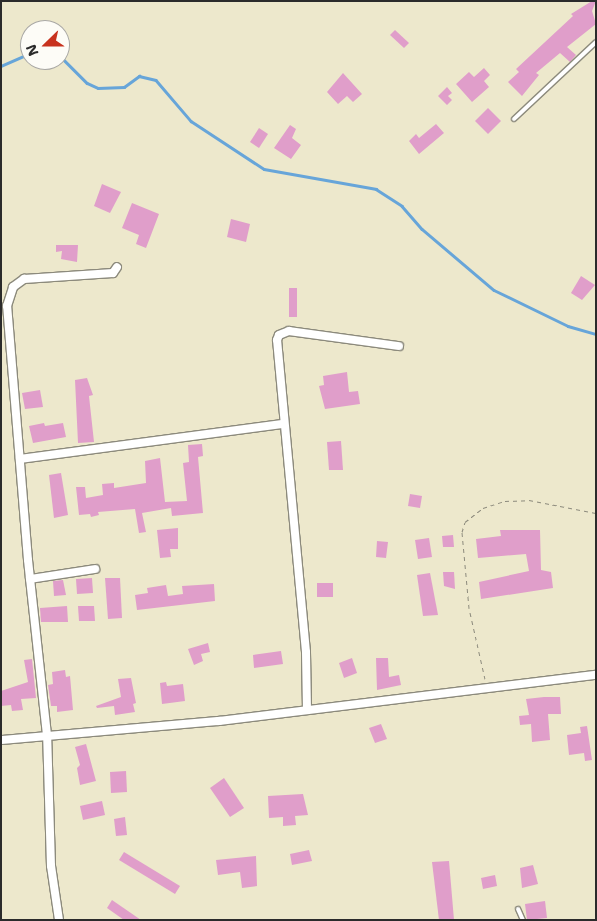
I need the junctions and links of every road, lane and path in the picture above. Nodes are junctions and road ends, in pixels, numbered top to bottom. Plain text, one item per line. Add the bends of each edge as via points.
1 (596, 42) edge
2 (514, 119) dead end
3 (117, 267) dead end
4 (399, 346) dead end
5 (284, 424) junction
6 (20, 458) junction
7 (596, 514) edge
8 (95, 569) dead end
9 (30, 579) junction
10 (596, 675) edge
11 (487, 690) junction
12 (307, 710) junction
13 (47, 734) junction
14 (1, 740) edge
15 (518, 909) dead end
16 (59, 920) edge
17 (523, 920) edge

1 - 2 lane
3 - 6 street via 113,273 24,279 13,287 7,306
4 - 5 street via 289,331 278,335
5 - 6 street
5 - 12 street via 306,652
6 - 9 street
7 - 11 path via 529,500 505,501 482,508 465,522 462,532 469,608
8 - 9 street
9 - 13 street
10 - 11 street
11 - 12 street
12 - 13 street via 154,727
13 - 14 street
13 - 16 street via 51,866
15 - 17 lane

